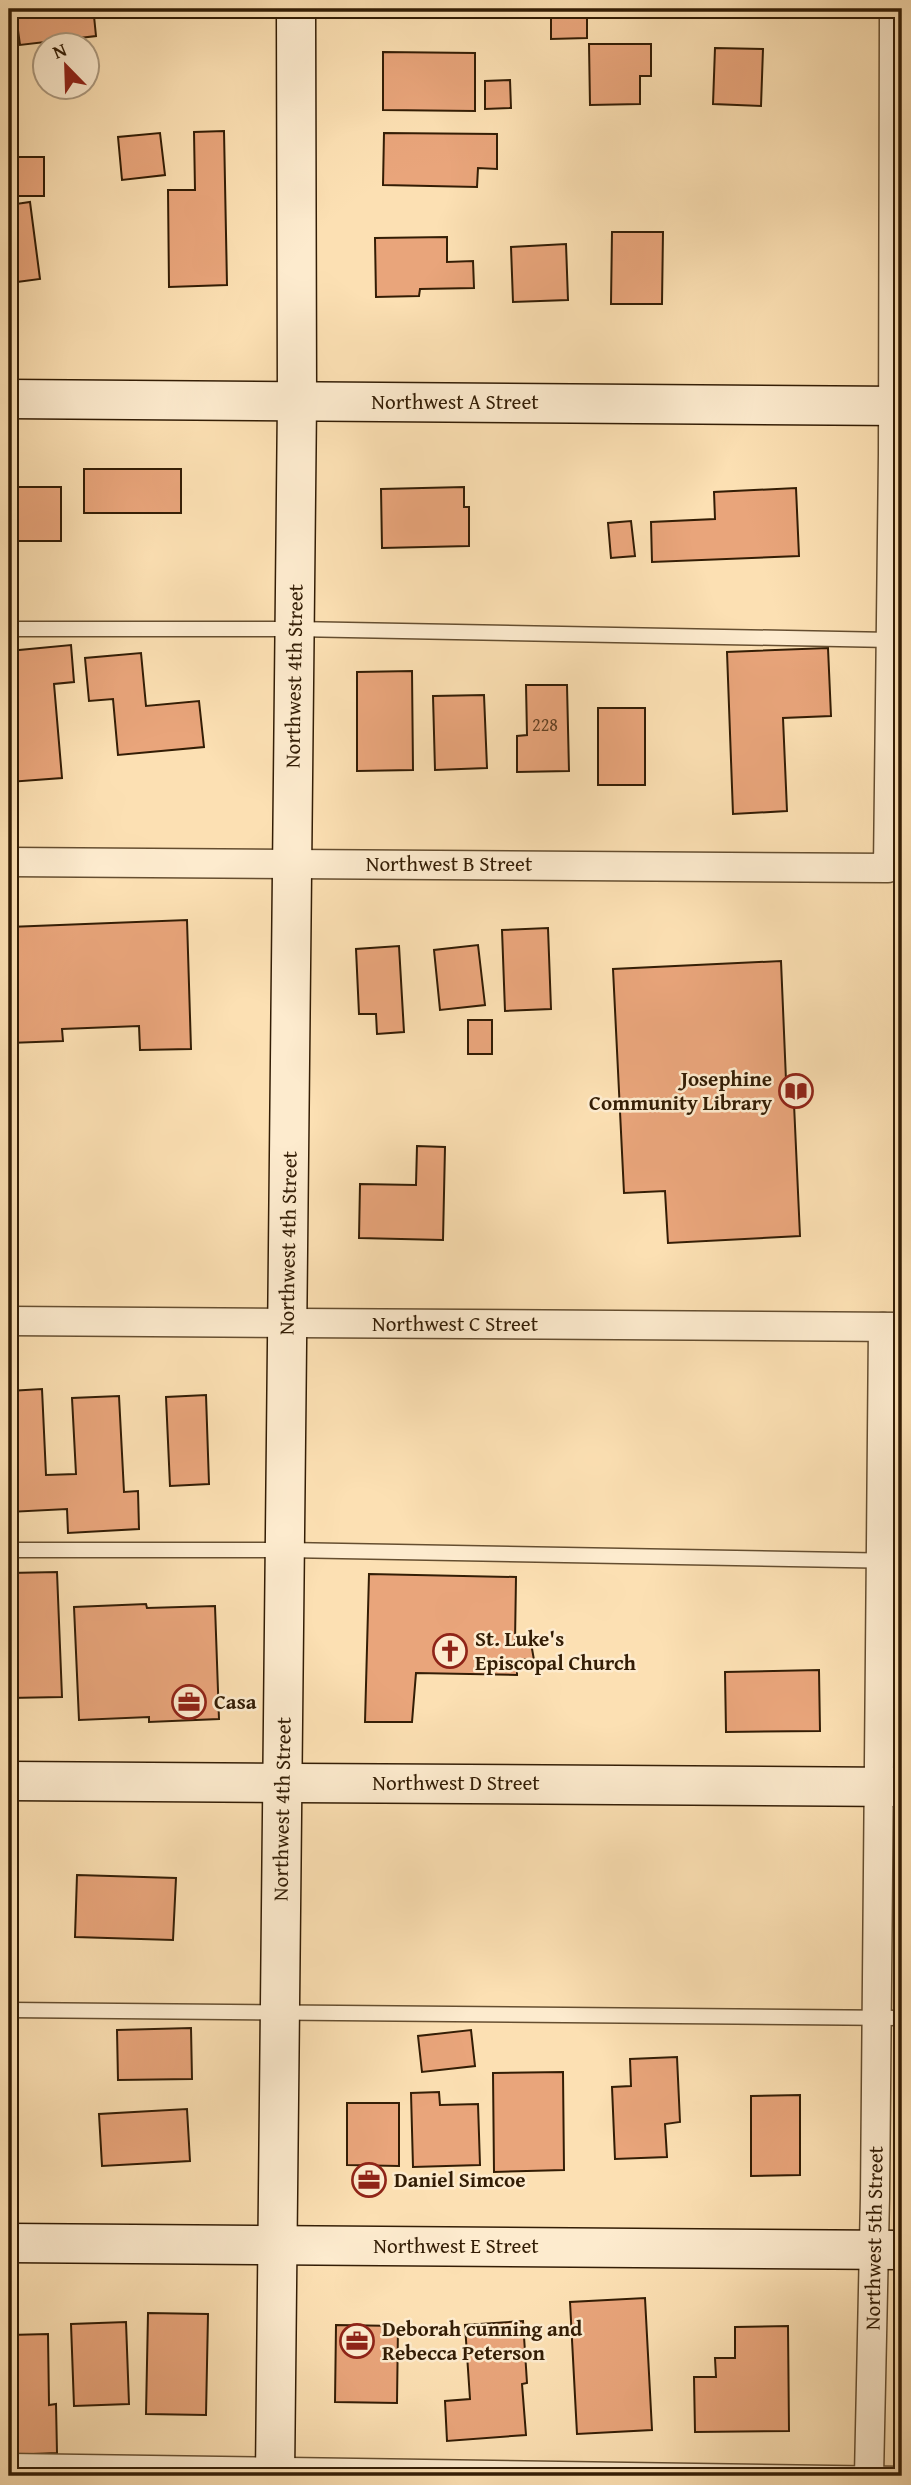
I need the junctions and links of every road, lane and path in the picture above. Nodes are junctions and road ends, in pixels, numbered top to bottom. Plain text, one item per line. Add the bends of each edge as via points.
1 (296, 9) edge
2 (894, 9) edge
3 (9, 399) edge
4 (297, 401) junction
5 (898, 406) edge
6 (9, 629) edge
7 (295, 629) junction
8 (891, 640) junction
9 (9, 862) edge
10 (292, 863) junction
11 (9, 1321) edge
12 (288, 1322) junction
13 (893, 1327) edge
14 (9, 1550) edge
15 (286, 1550) junction
16 (892, 1561) edge
17 (9, 1780) edge
18 (283, 1782) junction
19 (890, 1787) edge
20 (9, 2010) edge
21 (280, 2014) junction
22 (889, 2018) edge
23 (9, 2243) edge
24 (278, 2244) junction
25 (888, 2250) edge
26 (9, 2461) edge
27 (275, 2470) edge
28 (902, 2474) edge
29 (869, 2475) edge

1 - 4 street, Northwest 4th Street
2 - 5 street
3 - 4 street, Northwest A Street
4 - 5 street, Northwest A Street
4 - 7 street, Northwest 4th Street
5 - 8 street
6 - 7 lane
7 - 8 lane
7 - 10 street, Northwest 4th Street
8 - 10 street, Northwest B Street via 888,868
9 - 10 street, Northwest B Street
10 - 12 street, Northwest 4th Street
11 - 12 street, Northwest C Street
12 - 13 street, Northwest C Street
12 - 15 street, Northwest 4th Street
13 - 16 street, Northwest 5th Street
14 - 15 lane
15 - 16 lane
15 - 18 street, Northwest 4th Street
16 - 19 street, Northwest 5th Street
17 - 18 street, Northwest D Street
18 - 19 street, Northwest D Street
18 - 21 street, Northwest 4th Street
19 - 22 street, Northwest 5th Street
20 - 21 lane
21 - 22 lane
21 - 24 street, Northwest 4th Street
22 - 25 street, Northwest 5th Street
23 - 24 street, Northwest E Street
24 - 25 street, Northwest E Street
24 - 27 street, Northwest 4th Street
25 - 29 street, Northwest 5th Street
26 - 27 lane
27 - 29 lane
28 - 29 lane

